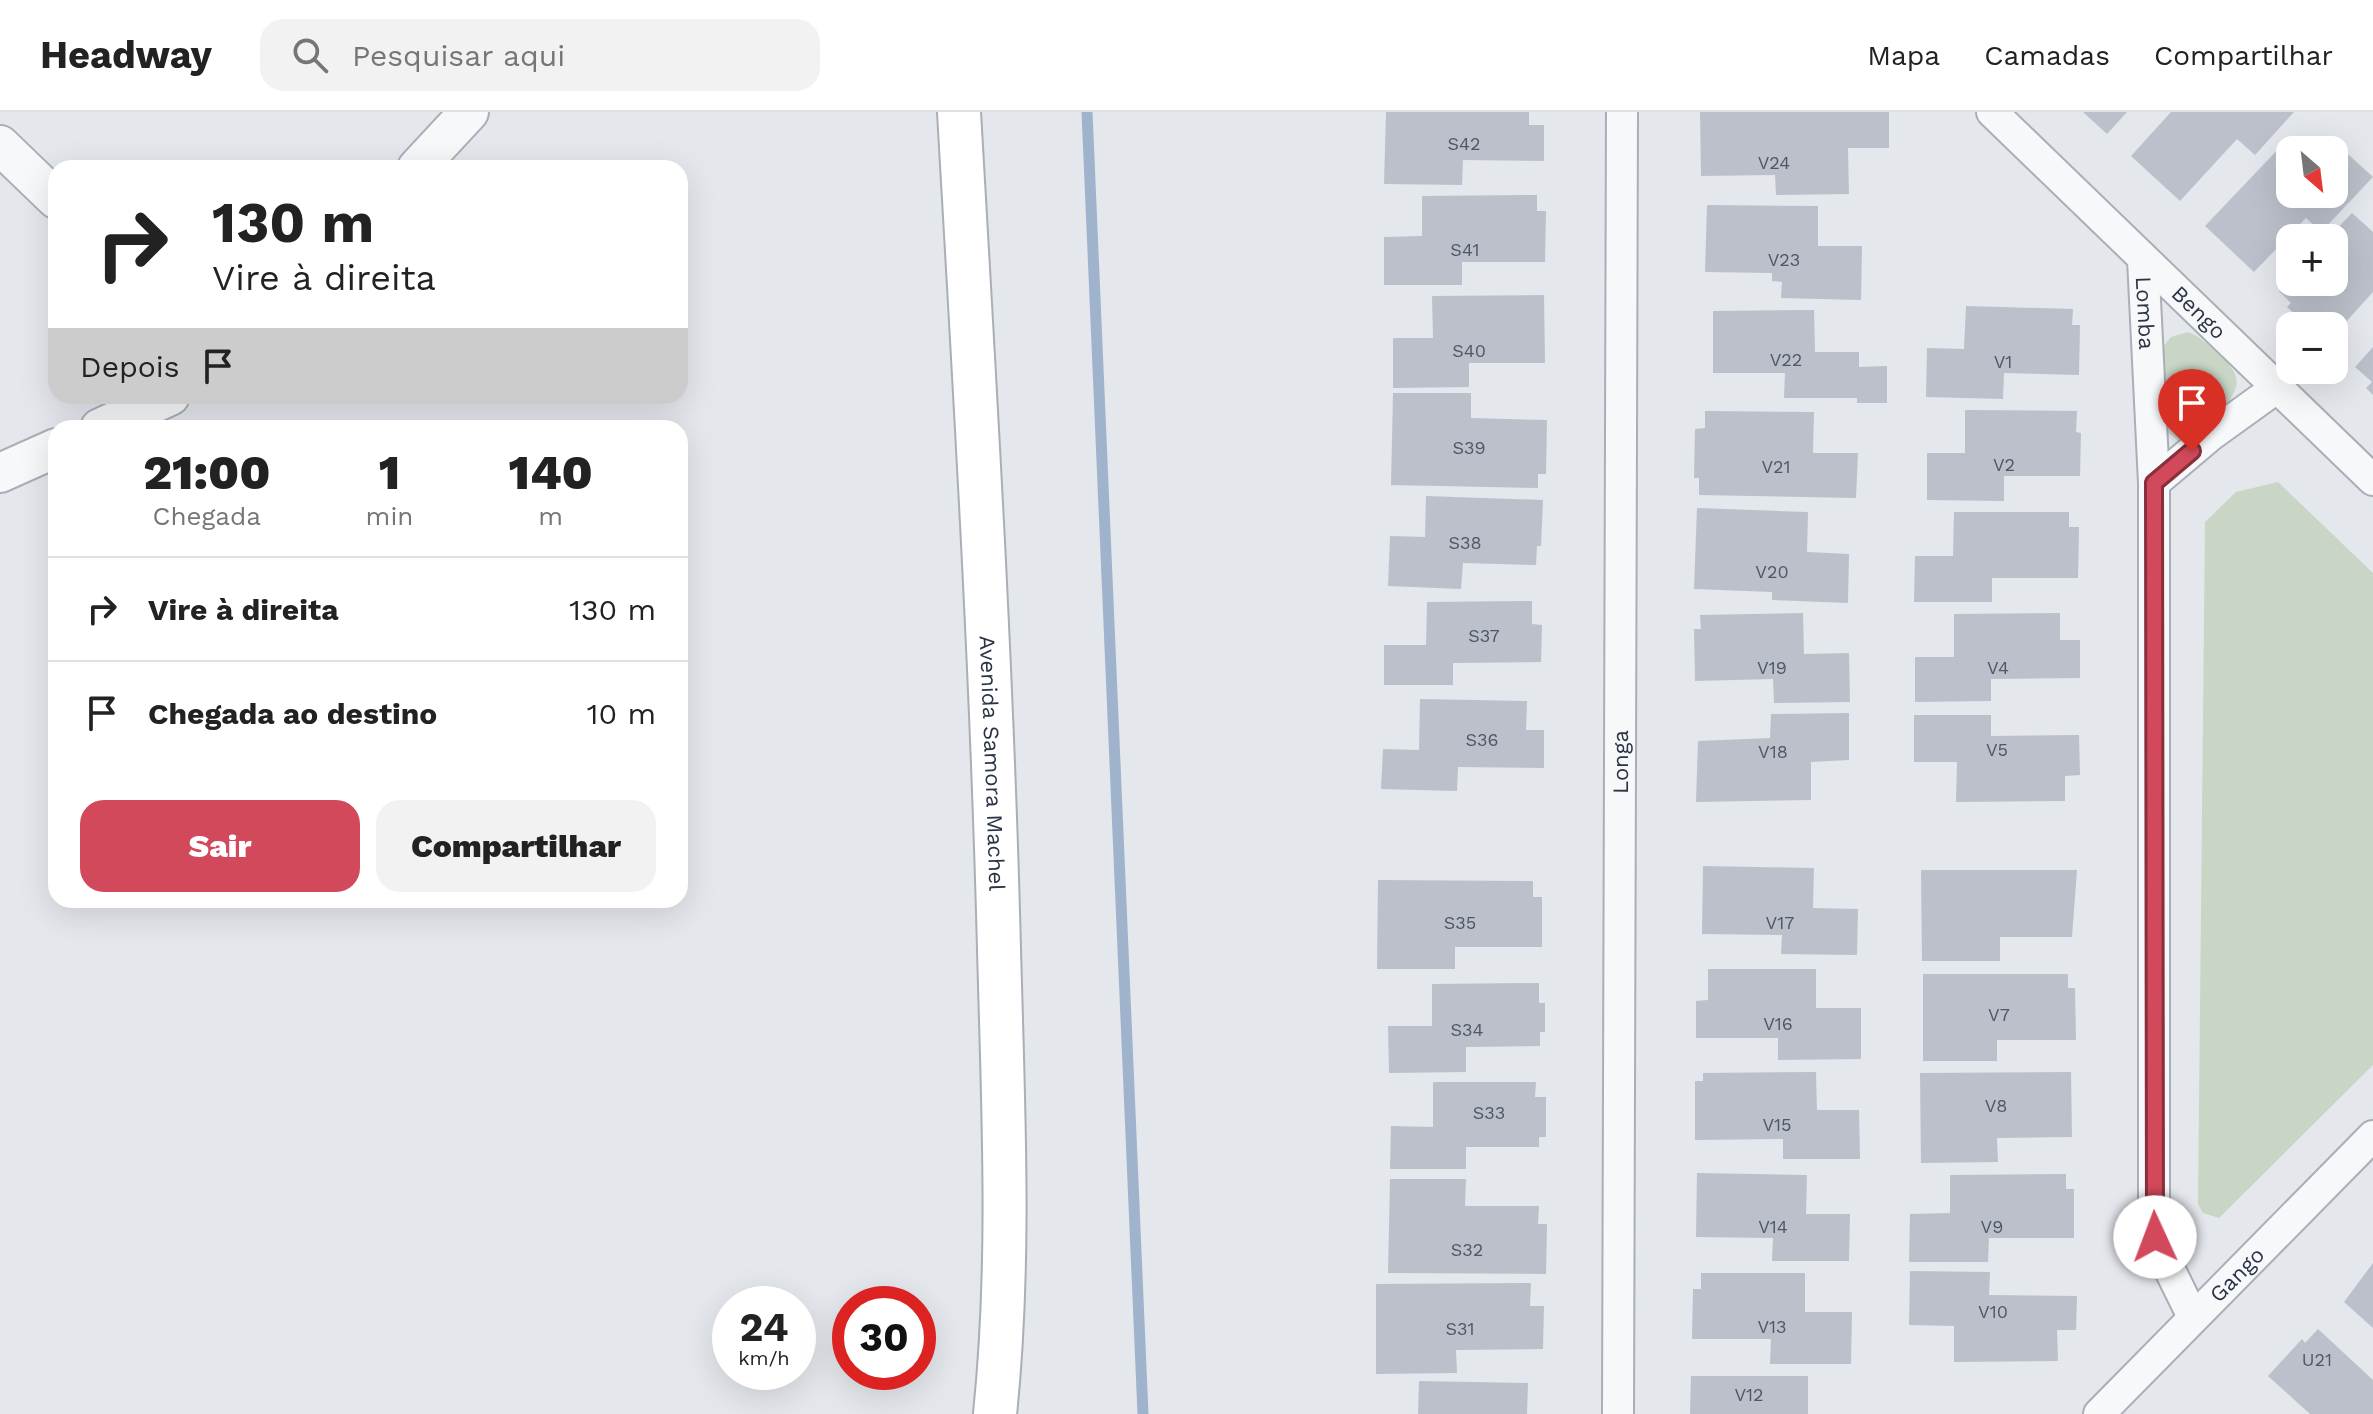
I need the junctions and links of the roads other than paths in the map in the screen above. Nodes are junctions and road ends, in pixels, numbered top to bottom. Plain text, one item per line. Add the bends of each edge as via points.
1 (469, 112) edge
2 (959, 112) edge
3 (1622, 112) edge
4 (1992, 112) edge
5 (0, 145) edge
6 (424, 160) edge
7 (48, 191) edge
8 (2143, 259) junction
9 (2279, 386) junction
10 (152, 404) edge
11 (118, 420) edge
12 (48, 452) edge
13 (0, 473) edge
14 (2373, 480) edge
15 (2154, 483) junction
16 (2373, 1136) edge
17 (2193, 1317) junction
18 (995, 1414) edge
19 (1618, 1414) edge
20 (2099, 1414) edge

1 - 6 street
2 - 18 main road, Avenida Samora Machel via 996,833 1005,1178 1003,1335
3 - 19 street, Longa
4 - 8 street, Bengo
5 - 7 street
8 - 9 street, Bengo
8 - 15 street, Lomba
9 - 14 street, Bengo
9 - 15 street
10 - 11 street
12 - 13 street
15 - 17 street, Lomba via 2154,1223 2162,1254
16 - 17 street, Gango
17 - 20 street, Gango

